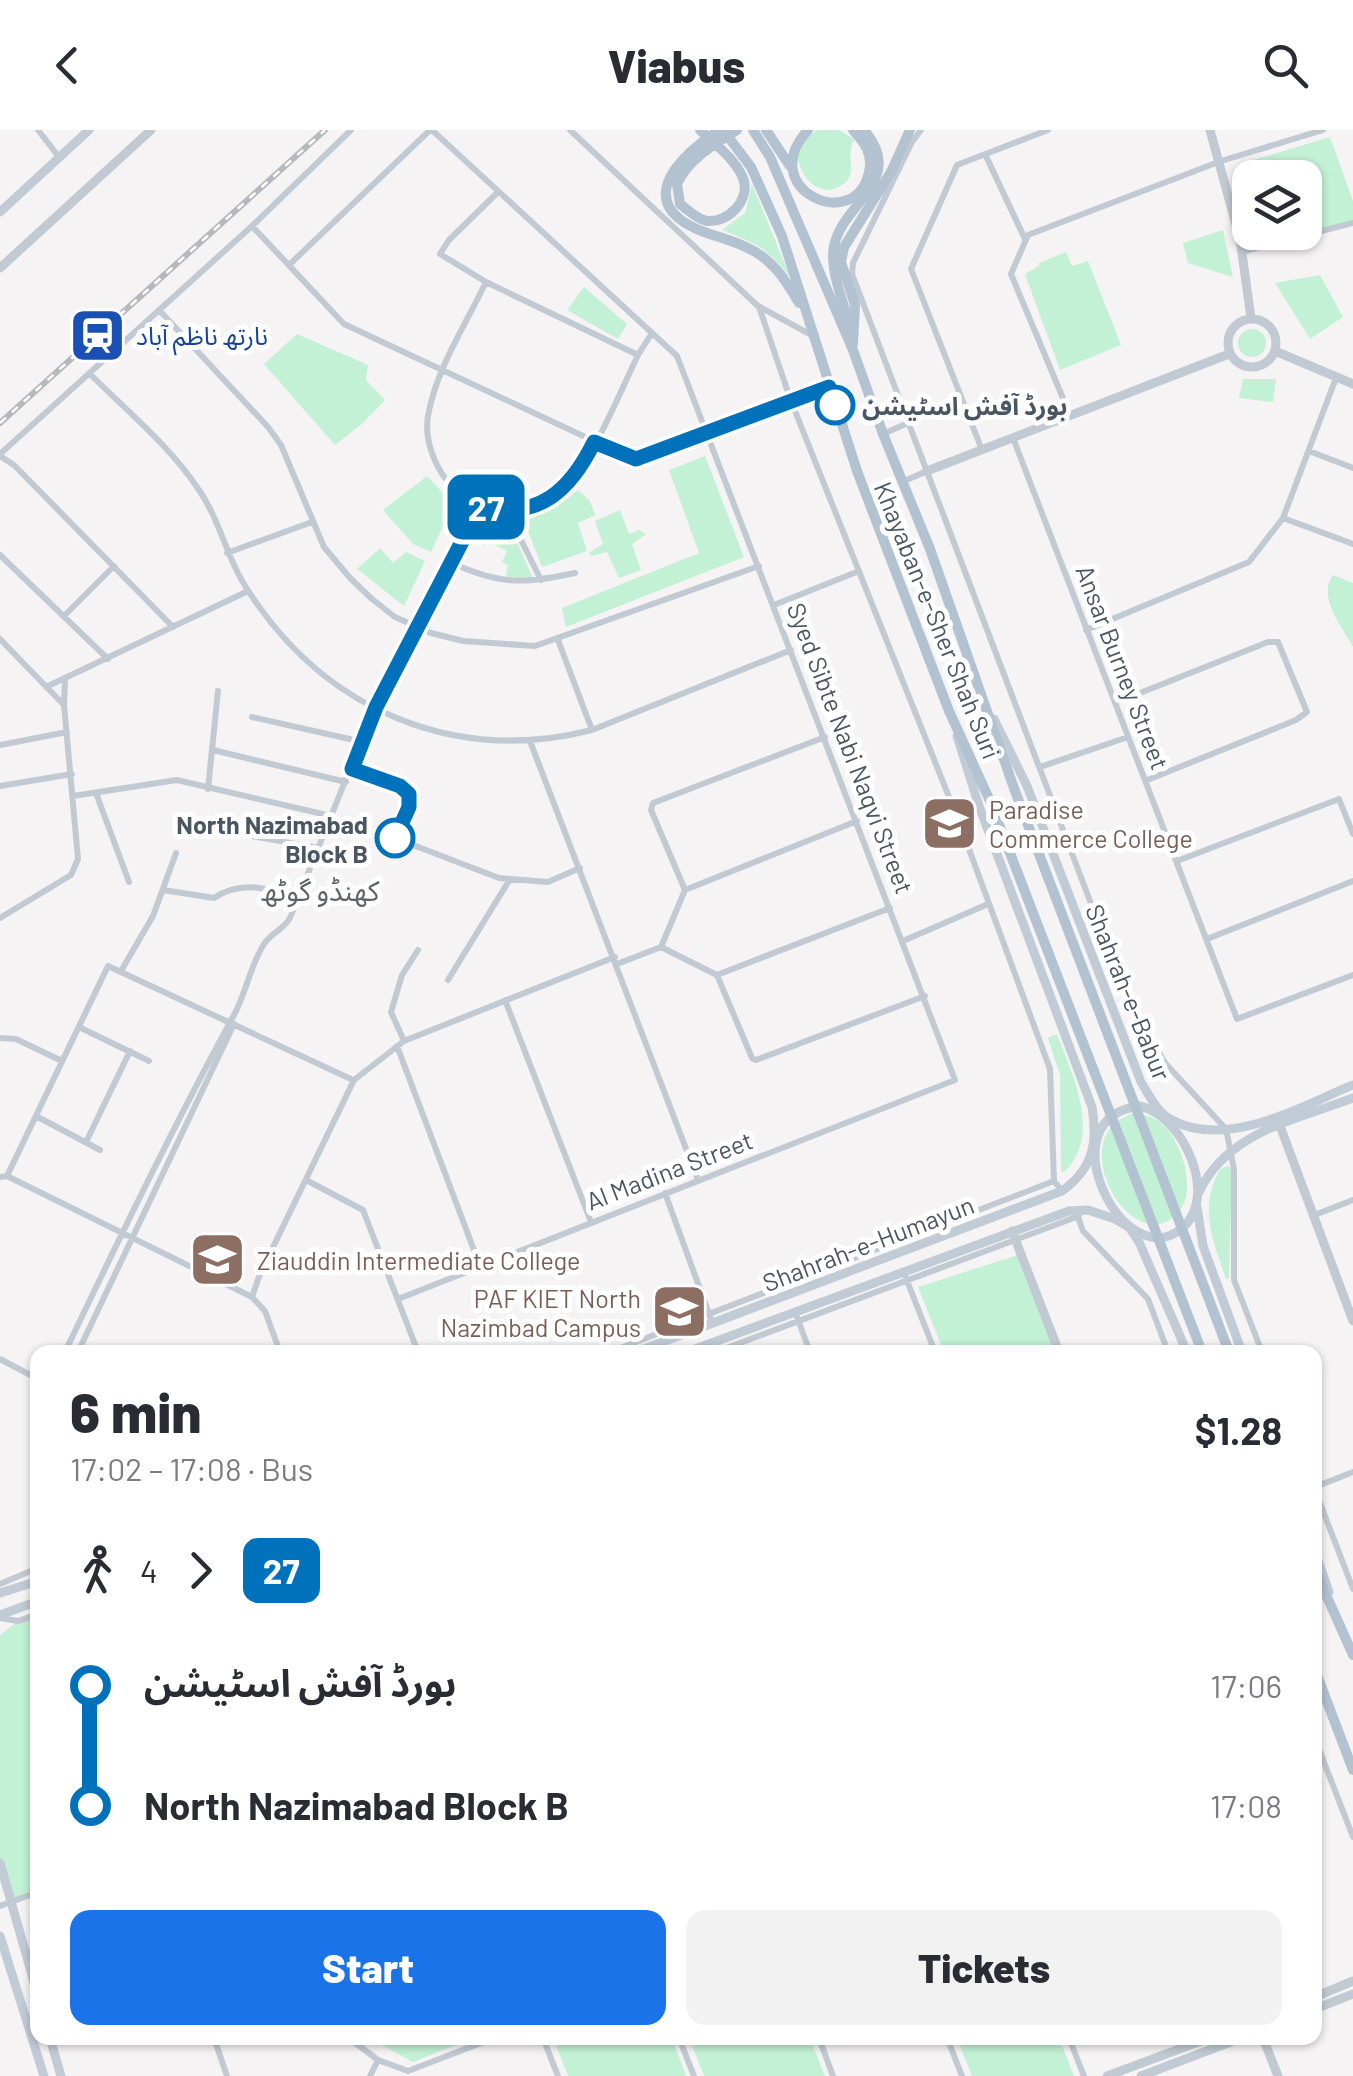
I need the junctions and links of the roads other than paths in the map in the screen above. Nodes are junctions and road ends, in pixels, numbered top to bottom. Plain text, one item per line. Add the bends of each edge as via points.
1 (38, 130) edge
2 (89, 130) edge
3 (152, 130) edge
4 (351, 130) edge
5 (431, 130) edge
6 (570, 130) edge
7 (700, 130) edge
8 (721, 130) edge
9 (737, 130) edge
10 (753, 130) edge
11 (766, 130) edge
12 (808, 130) edge
13 (852, 130) edge
14 (864, 130) edge
15 (910, 130) edge
16 (921, 130) edge
17 (1048, 130) edge
18 (1210, 130) edge
19 (1323, 130) edge
20 (985, 154) junction
21 (59, 157) junction
22 (1221, 162) junction
23 (792, 170) junction
24 (498, 192) junction
25 (0, 212) edge
26 (1353, 223) edge
27 (252, 226) junction
28 (1025, 240) junction
29 (1241, 252) junction
30 (290, 265) junction
31 (0, 268) edge
32 (486, 282) junction
33 (759, 307) junction
34 (159, 310) junction
35 (1250, 318) junction
36 (810, 321) junction
37 (652, 333) junction
38 (815, 337) junction
39 (853, 350) junction
40 (1275, 352) junction
41 (1229, 354) junction
42 (638, 355) junction
43 (443, 370) junction
44 (89, 373) junction
45 (1336, 378) junction
46 (1353, 384) edge
47 (829, 387) junction
48 (791, 402) junction
49 (1070, 415) junction
50 (908, 423) junction
51 (708, 432) junction
52 (883, 434) junction
53 (1013, 438) junction
54 (594, 442) junction
55 (982, 450) junction
56 (1309, 451) junction
57 (0, 455) edge
58 (1353, 468) edge
59 (927, 471) junction
60 (902, 482) junction
61 (481, 505) junction
62 (1283, 518) junction
63 (312, 522) junction
64 (517, 532) dead end
65 (1353, 544) edge
66 (227, 553) junction
67 (0, 556) edge
68 (452, 563) junction
69 (114, 566) junction
70 (759, 566) junction
71 (859, 570) junction
72 (575, 573) dead end
73 (542, 580) junction
74 (248, 590) junction
75 (774, 606) junction
76 (64, 616) junction
77 (173, 627) junction
78 (418, 629) junction
79 (1086, 630) junction
80 (0, 639) edge
81 (558, 640) junction
82 (8, 648) junction
83 (792, 650) junction
84 (0, 656) edge
85 (108, 658) junction
86 (65, 679) junction
87 (46, 687) junction
88 (218, 691) dead end
89 (982, 697) junction
90 (1115, 702) junction
91 (64, 705) junction
92 (376, 707) junction
93 (948, 711) junction
94 (252, 717) dead end
95 (592, 730) junction
96 (68, 732) junction
97 (825, 737) junction
98 (1128, 737) junction
99 (363, 742) junction
100 (530, 742) junction
101 (0, 745) edge
102 (213, 750) junction
103 (1040, 768) junction
104 (352, 769) junction
105 (72, 774) junction
106 (1146, 781) junction
107 (346, 782) junction
108 (0, 786) edge
109 (208, 789) junction
110 (96, 793) junction
111 (73, 796) junction
112 (332, 816) junction
113 (857, 820) junction
114 (1353, 831) edge
115 (229, 832) dead end
116 (319, 848) junction
117 (176, 853) dead end
118 (1176, 861) junction
119 (580, 868) junction
120 (511, 879) junction
121 (1353, 881) edge
122 (129, 882) dead end
123 (162, 890) junction
124 (685, 890) junction
125 (298, 901) junction
126 (988, 904) junction
127 (890, 908) junction
128 (0, 918) edge
129 (1207, 939) junction
130 (903, 941) junction
131 (661, 946) junction
132 (418, 950) dead end
133 (616, 961) junction
134 (122, 971) junction
135 (716, 975) junction
136 (1353, 975) edge
137 (448, 980) dead end
138 (925, 996) junction
139 (505, 1000) junction
140 (232, 1022) junction
141 (79, 1026) junction
142 (0, 1038) edge
143 (401, 1044) junction
144 (130, 1051) junction
145 (62, 1060) junction
146 (150, 1060) dead end
147 (354, 1080) junction
148 (955, 1080) joint
149 (1353, 1086) edge
150 (1353, 1098) edge
151 (36, 1116) junction
152 (1167, 1118) junction
153 (1278, 1121) junction
154 (1226, 1130) junction
155 (87, 1140) junction
156 (1096, 1148) junction
157 (1231, 1149) junction
158 (100, 1150) dead end
159 (4, 1176) edge
160 (306, 1180) junction
161 (698, 1180) junction
162 (1054, 1181) junction
163 (1062, 1191) junction
164 (665, 1193) junction
165 (1196, 1196) junction
166 (1353, 1200) edge
167 (1074, 1213) junction
168 (1312, 1216) junction
169 (592, 1222) junction
170 (1129, 1227) junction
171 (121, 1234) junction
172 (1014, 1236) junction
173 (132, 1239) junction
174 (897, 1253) junction
175 (480, 1266) junction
176 (905, 1278) junction
177 (1348, 1294) edge
178 (252, 1297) junction
179 (398, 1299) junction
180 (794, 1312) junction
181 (711, 1319) junction
182 (1353, 1321) edge
183 (799, 1323) junction
184 (68, 1345) edge
185 (81, 1345) edge
186 (277, 1345) edge
187 (415, 1345) edge
188 (631, 1345) edge
189 (652, 1345) edge
190 (706, 1345) edge
191 (736, 1345) edge
192 (807, 1345) edge
193 (932, 1345) edge
194 (1056, 1345) edge
195 (1165, 1345) edge
196 (1184, 1345) edge
197 (1199, 1345) edge
198 (1226, 1345) edge
199 (1239, 1345) edge
200 (1259, 1345) edge
201 (0, 1359) edge
202 (30, 1376) edge
203 (1353, 1472) edge
204 (1322, 1485) edge
205 (1322, 1507) edge
206 (30, 1571) edge
207 (1322, 1571) edge
208 (0, 1584) edge
209 (30, 1584) edge
210 (1322, 1585) edge
211 (1353, 1589) edge
212 (0, 1593) edge
213 (30, 1604) edge
214 (0, 1616) edge
215 (30, 1617) edge
216 (1348, 1643) junction
217 (1353, 1655) edge
218 (1322, 1688) edge
219 (1322, 1757) edge
220 (1353, 1770) edge
221 (1353, 1838) edge
222 (0, 1863) edge
223 (30, 1895) edge
224 (5, 1905) edge
225 (0, 1936) edge
226 (30, 1974) edge
227 (1353, 1982) edge
228 (1322, 1994) edge
229 (1353, 1994) edge
230 (1322, 2006) edge
231 (30, 2031) edge
232 (34, 2045) edge
233 (52, 2045) edge
234 (217, 2045) edge
235 (358, 2045) edge
236 (476, 2045) edge
237 (546, 2045) edge
238 (682, 2045) edge
239 (822, 2045) edge
240 (950, 2045) edge
241 (1072, 2045) edge
242 (1184, 2045) edge
243 (1223, 2045) edge
244 (1266, 2045) edge
245 (378, 2060) junction
246 (44, 2076) edge
247 (61, 2076) edge
248 (228, 2076) edge
249 (370, 2076) edge
250 (558, 2076) edge
251 (694, 2076) edge
252 (834, 2076) edge
253 (962, 2076) edge
254 (1084, 2076) edge
255 (1107, 2076) edge
256 (1141, 2076) edge
257 (1278, 2076) edge

1 - 21 street
2 - 21 main road
3 - 31 street
4 - 27 street
5 - 24 street, Syed Sibte Nabi Naqvi Street
5 - 30 street
6 - 33 street
7 - 9 main road via 730,158 745,190 736,208 705,221 680,204 677,184 708,149
8 - 36 main road, Khayaban-e-Sher Shah Suri via 759,183
8 - 36 main road via 672,171 668,200 679,219 760,255 780,272
10 - 39 main road, Khayaban-e-Sher Shah Suri
11 - 23 main road
12 - 23 main road via 794,150
13 - 23 main road via 869,153 861,191 844,202 820,201 801,189
14 - 39 main road via 876,148 876,180 836,239 834,266
15 - 39 main road via 844,246 841,262 855,305
16 - 50 street via 852,274
17 - 20 street
18 - 22 street
19 - 22 street
20 - 28 street
20 - 55 street via 957,165 911,268
21 - 25 main road
22 - 28 street
22 - 29 street
24 - 32 street via 440,254
24 - 37 street, Syed Sibte Nabi Naqvi Street
26 - 29 street
27 - 30 street
27 - 34 street
28 - 49 street via 1011,274
29 - 35 street
30 - 43 street via 344,324
32 - 42 street
32 - 43 street
33 - 38 street
33 - 48 street
34 - 44 street
34 - 63 street via 281,444
35 - 40 street via 1268,324
35 - 41 street via 1228,335
36 - 38 main road, Khayaban-e-Sher Shah Suri
37 - 42 street
37 - 51 street, Syed Sibte Nabi Naqvi Street via 677,356
38 - 47 main road, Khayaban-e-Sher Shah Suri
39 - 52 main road, Khayaban-e-Sher Shah Suri
40 - 41 street via 1253,368
40 - 45 street
41 - 49 street
42 - 54 street
43 - 54 street
43 - 61 street via 428,417 431,456 458,492
44 - 57 street
44 - 66 street via 197,486
45 - 46 street
45 - 56 street
47 - 48 street
47 - 93 main road, Khayaban-e-Sher Shah Suri
48 - 51 street
48 - 71 street
49 - 53 street
50 - 52 street
50 - 59 street
51 - 54 street via 636,459
51 - 70 street, Syed Sibte Nabi Naqvi Street
52 - 60 main road, Khayaban-e-Sher Shah Suri
53 - 55 street
53 - 79 street, Ansar Burney Street
54 - 61 street via 572,480 550,498 503,512
55 - 59 street
56 - 58 street
56 - 62 street
57 - 69 street
59 - 60 street
59 - 103 street
60 - 89 main road, Khayaban-e-Sher Shah Suri
61 - 68 street
62 - 65 street
62 - 79 street via 1250,562
63 - 66 street
63 - 78 street via 350,578
64 - 73 street
66 - 74 street
67 - 76 street
68 - 73 street via 498,581
68 - 78 street
69 - 76 street
69 - 77 street
70 - 75 street, Syed Sibte Nabi Naqvi Street
70 - 81 street
71 - 75 street
71 - 126 street
72 - 73 street
74 - 77 street
74 - 92 street via 303,658
75 - 83 street, Syed Sibte Nabi Naqvi Street
76 - 85 street
77 - 85 street
78 - 81 street via 498,644
78 - 92 street
79 - 90 street, Ansar Burney Street
80 - 82 street
81 - 95 street
82 - 84 street
82 - 87 street
83 - 95 street
83 - 97 street, Syed Sibte Nabi Naqvi Street
85 - 86 street
86 - 87 street
86 - 91 street
87 - 91 street
88 - 102 street
89 - 152 main road, Shahrah-e-Babur via 1027,786 1141,1082
89 - 198 main road, Khayaban-e-Sher Shah Suri
90 - 98 street, Ansar Burney Street
90 - 106 street via 1278,642 1307,712
91 - 96 street
92 - 99 street
92 - 100 street via 424,731
93 - 156 main road via 1092,1107
93 - 197 main road, Khayaban-e-Sher Shah Suri via 990,801
94 - 99 street
95 - 100 street
96 - 101 street
96 - 105 street
97 - 113 street, Syed Sibte Nabi Naqvi Street
97 - 124 street via 653,803
98 - 103 street
98 - 106 street, Ansar Burney Street
99 - 104 street
100 - 119 street
102 - 107 street
102 - 109 street
103 - 154 street via 1131,1009 1166,1064
104 - 107 street
104 - 120 street via 409,794 395,838
105 - 108 street
105 - 111 street
106 - 118 street, Ansar Burney Street
107 - 112 street
109 - 110 street via 178,780
109 - 112 street
110 - 111 street
110 - 122 street
111 - 128 street via 78,858 72,875
112 - 116 street
113 - 124 street
113 - 127 street, Syed Sibte Nabi Naqvi Street
114 - 118 street via 1339,799
115 - 116 street
116 - 125 street
117 - 123 street
118 - 129 street, Ansar Burney Street
119 - 120 street via 548,882
119 - 133 street
120 - 137 street
121 - 129 street
123 - 125 street via 214,898 257,886
123 - 134 street
124 - 131 street
125 - 140 street via 282,930 260,950
126 - 130 street
126 - 162 street via 1050,1070
127 - 130 street, Syed Sibte Nabi Naqvi Street
127 - 135 street
129 - 136 street, Ansar Burney Street via 1237,1019
130 - 138 street, Syed Sibte Nabi Naqvi Street
131 - 133 street
131 - 135 street
132 - 143 street via 391,1012
133 - 139 street
133 - 161 street
134 - 140 street
134 - 141 street via 108,966
135 - 138 street via 756,1060
138 - 148 street, Syed Sibte Nabi Naqvi Street
139 - 143 street
139 - 169 street
140 - 147 street
140 - 171 street
140 - 173 street
141 - 144 street
141 - 145 street
142 - 145 street
143 - 147 street
143 - 175 street
144 - 146 street
144 - 155 street
145 - 151 street
147 - 160 street
148 - 161 street, Al Madina Street
149 - 153 main road
150 - 153 main road
151 - 155 street
151 - 159 street
152 - 154 main road
152 - 156 main road via 1153,1109 1124,1108 1100,1128
152 - 165 main road via 1190,1155
153 - 154 main road
153 - 157 main road
153 - 168 street
154 - 157 street
155 - 158 street
156 - 163 main road
156 - 170 main road via 1103,1191
157 - 165 main road
157 - 200 street via 1234,1280
159 - 171 street
160 - 178 street
160 - 179 street via 363,1210
161 - 164 street, Al Madina Street
162 - 163 street
162 - 181 street
163 - 167 main road
163 - 174 main road, Shahrah-e-Humayun
164 - 169 street, Al Madina Street
164 - 181 street
165 - 170 main road via 1193,1214 1170,1237 1154,1239
165 - 199 main road via 1203,1246
166 - 168 street
167 - 170 main road via 1102,1213
167 - 172 main road, Shahrah-e-Humayun
167 - 195 street via 1148,1299
168 - 177 street
169 - 175 street, Al Madina Street
170 - 196 main road via 1152,1264
171 - 173 street
171 - 184 street
172 - 176 main road, Shahrah-e-Humayun
172 - 194 street
173 - 178 street
173 - 185 street
174 - 176 main road
174 - 181 main road, Shahrah-e-Humayun
175 - 179 street, Al Madina Street
176 - 180 main road, Shahrah-e-Humayun
176 - 183 street
176 - 193 street
177 - 182 street
178 - 186 street
179 - 187 street
180 - 183 street
180 - 190 main road, Shahrah-e-Humayun
181 - 188 street
181 - 189 main road, Shahrah-e-Humayun
183 - 191 street
183 - 192 street
201 - 202 street
203 - 204 street
205 - 211 street
206 - 208 street
207 - 216 main road
209 - 212 main road
210 - 216 main road
213 - 214 main road
214 - 215 street
216 - 217 main road
218 - 220 main road
219 - 221 street
222 - 224 main road
223 - 224 street
224 - 226 main road
225 - 231 main road
227 - 228 street
229 - 230 street
232 - 246 main road
233 - 247 main road
234 - 248 street
235 - 245 street
236 - 245 street via 408,2071
237 - 250 street
238 - 251 street
239 - 252 street
240 - 253 street
241 - 254 street
242 - 255 street
243 - 256 street
244 - 257 street
245 - 249 street

